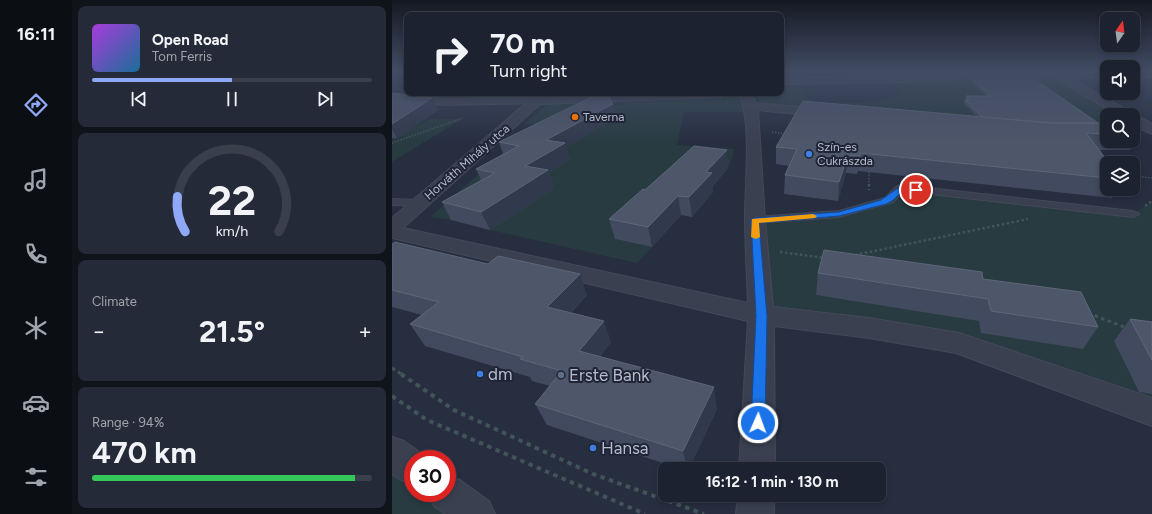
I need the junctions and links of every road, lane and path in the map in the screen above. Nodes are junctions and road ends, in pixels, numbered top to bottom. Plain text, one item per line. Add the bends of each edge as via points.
1 (1092, 95) edge
2 (584, 96) edge
3 (538, 97) edge
4 (392, 98) edge
5 (748, 100) edge
6 (1115, 108) edge
7 (842, 115) edge
8 (450, 122) dead end
9 (1140, 123) edge
10 (753, 130) junction
11 (1152, 131) edge
12 (1140, 132) edge
13 (791, 134) edge
14 (392, 143) edge
15 (869, 166) edge
16 (1140, 177) edge
17 (1152, 178) edge
18 (869, 190) dead end
19 (392, 202) edge
20 (421, 203) junction
21 (1047, 204) junction
22 (1133, 214) dead end
23 (755, 220) junction
24 (392, 228) edge
25 (392, 232) edge
26 (756, 249) junction
27 (848, 256) edge
28 (833, 259) edge
29 (1085, 313) edge
30 (761, 316) junction
31 (1129, 329) edge
32 (392, 368) edge
33 (392, 396) edge
34 (1152, 412) edge
35 (392, 453) edge
36 (404, 462) edge
37 (757, 462) edge
38 (456, 500) edge
39 (756, 502) edge
40 (476, 514) edge
41 (645, 514) edge
42 (704, 514) edge
43 (755, 514) edge

1 - 6 street
2 - 3 street
3 - 4 street via 445,102
3 - 20 street, Horváth Mihály utca
5 - 7 street
5 - 10 street
8 - 14 path
9 - 11 street
10 - 13 path
10 - 23 street
11 - 12 street
15 - 18 path
16 - 17 path
19 - 20 lane
20 - 24 street, Horváth Mihály utca
21 - 22 lane
21 - 23 lane via 901,188 889,200 839,214
21 - 27 path via 1036,217
23 - 26 street
25 - 30 street
26 - 28 path
26 - 30 street
29 - 31 path
30 - 34 street via 869,328 959,343
30 - 37 street
32 - 42 path via 454,410 593,474
33 - 41 path via 427,420
35 - 36 street
38 - 40 street
39 - 43 street

